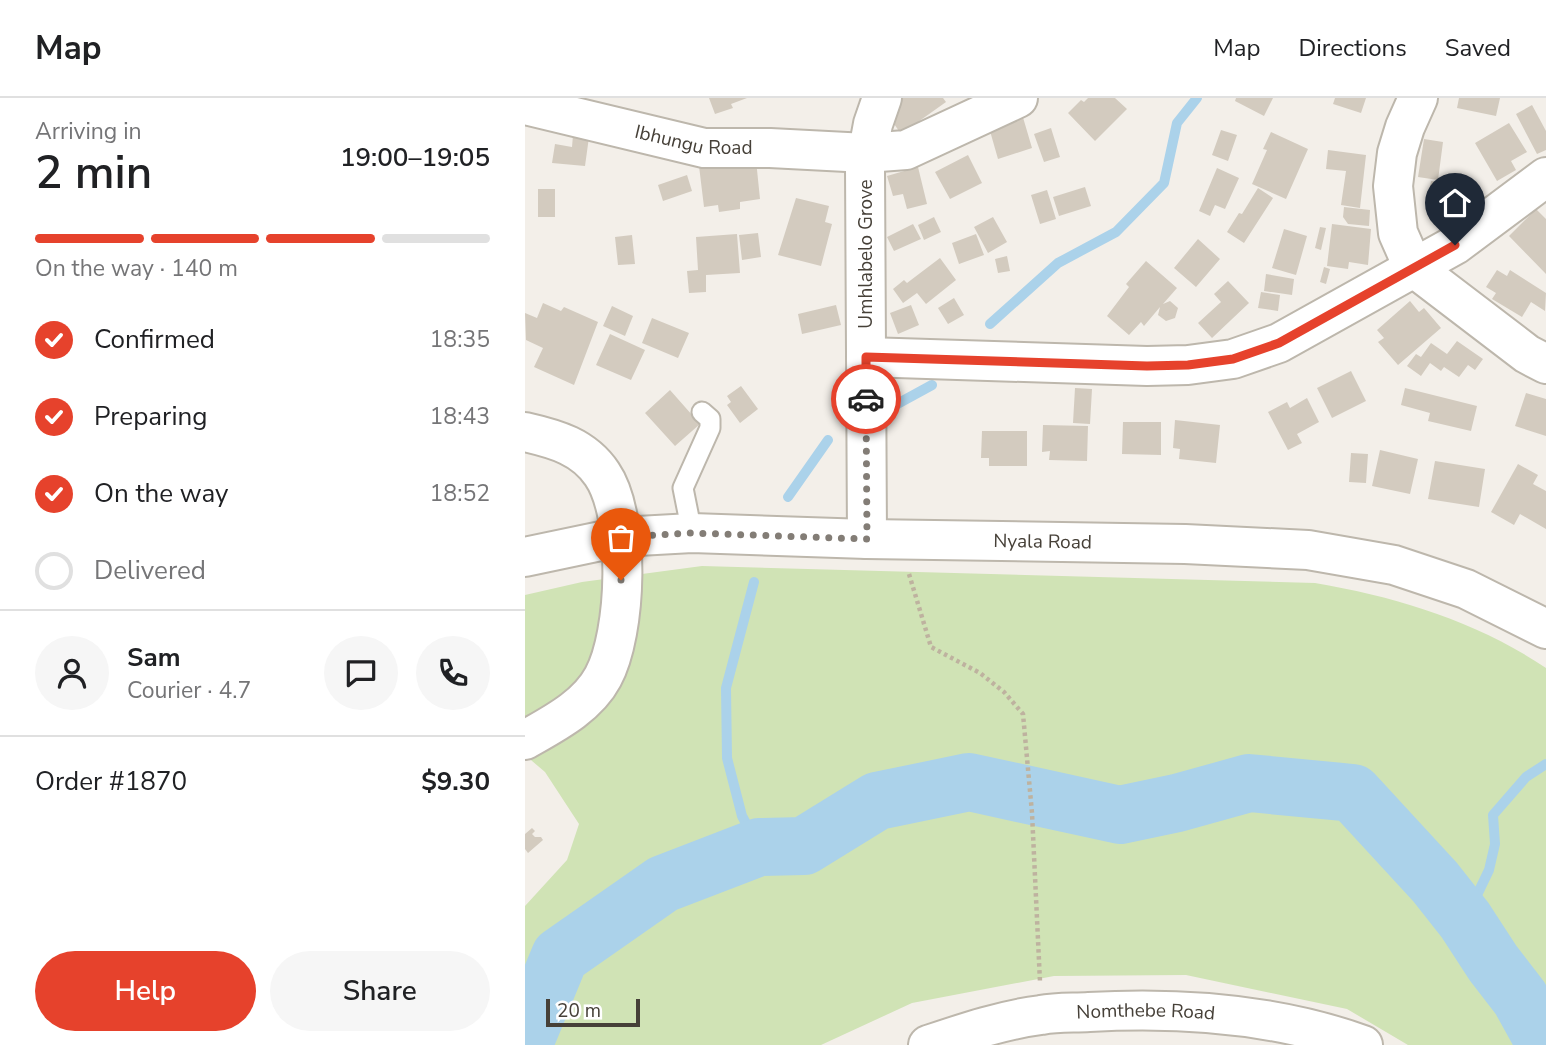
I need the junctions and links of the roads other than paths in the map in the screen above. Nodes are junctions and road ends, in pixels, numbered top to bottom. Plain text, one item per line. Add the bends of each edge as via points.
1 (882, 98) edge
2 (1018, 98) edge
3 (1418, 98) edge
4 (525, 105) edge
5 (866, 153) junction
6 (1546, 177) edge
7 (1413, 267) junction
8 (866, 357) junction
9 (1546, 364) edge
10 (702, 412) dead end
11 (525, 432) edge
12 (691, 533) junction
13 (620, 537) junction
14 (867, 539) junction
15 (525, 557) edge
16 (1546, 629) edge
17 (525, 740) edge
18 (927, 1045) edge
19 (1363, 1045) edge

1 - 5 street, Umhlabelo Grove
2 - 5 street, Ibhungu Road via 906,150
3 - 7 street via 1397,153 1394,186 1398,233
4 - 5 street, Ibhungu Road via 704,148
5 - 8 street, Umhlabelo Grove
6 - 7 street via 1455,245
7 - 8 street via 1279,343 1233,359 1147,366
7 - 9 street
8 - 14 street, Umhlabelo Grove
10 - 12 lane via 710,419 710,428 683,488
11 - 13 street via 575,447 604,475
12 - 13 street, Nyala Road
12 - 14 street, Nyala Road
13 - 15 street, Nyala Road
13 - 17 street via 618,634 603,677 587,698
14 - 16 street, Nyala Road via 1308,550 1394,565 1467,589
18 - 19 street, Nomthebe Road via 1041,1015 1145,1009 1226,1015 1327,1032

